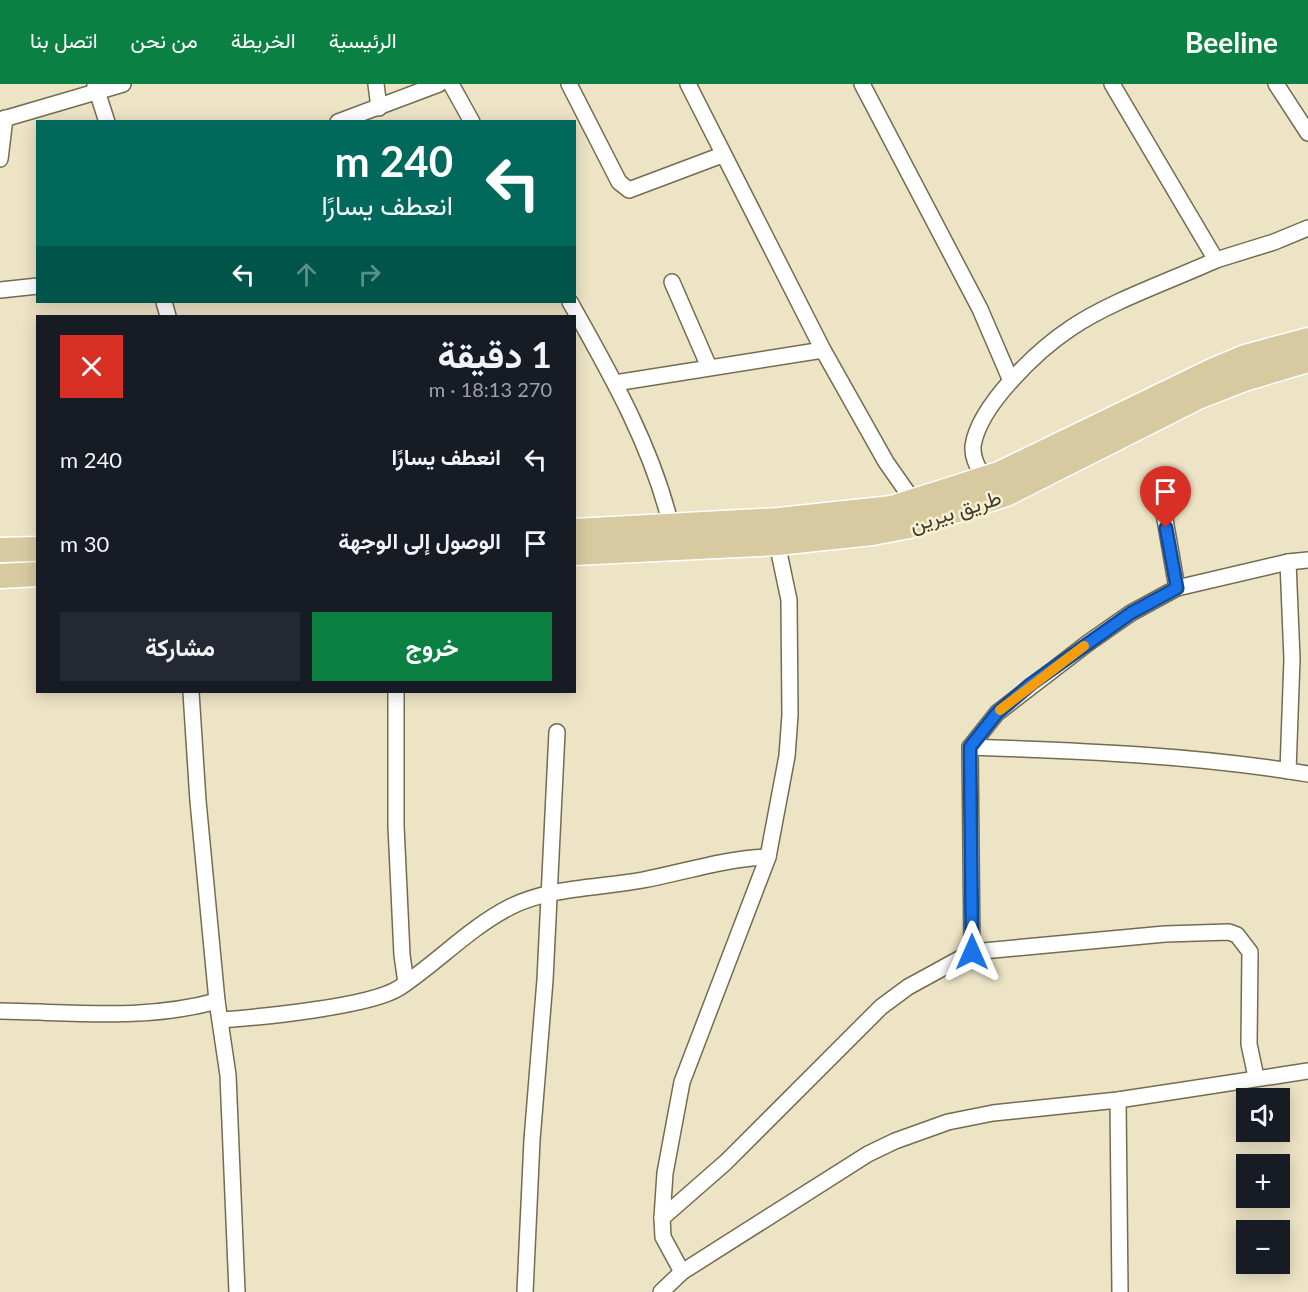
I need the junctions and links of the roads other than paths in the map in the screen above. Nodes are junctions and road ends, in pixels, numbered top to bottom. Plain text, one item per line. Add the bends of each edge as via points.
1 (123, 84) edge
2 (376, 84) edge
3 (439, 84) edge
4 (451, 84) edge
5 (569, 84) edge
6 (688, 84) edge
7 (862, 84) edge
8 (1112, 84) edge
9 (1276, 84) edge
10 (96, 89) edge
11 (379, 108) junction
12 (3, 119) edge
13 (106, 120) edge
14 (344, 120) edge
15 (471, 120) edge
16 (1308, 133) edge
17 (722, 155) junction
18 (0, 159) edge
19 (1308, 228) edge
20 (1216, 261) junction
21 (672, 282) dead end
22 (36, 286) edge
23 (0, 290) edge
24 (571, 303) edge
25 (1308, 340) edge
26 (823, 350) junction
27 (1308, 360) edge
28 (709, 367) junction
29 (1011, 381) junction
30 (615, 383) junction
31 (985, 480) junction
32 (914, 502) junction
33 (1163, 508) dead end
34 (671, 526) junction
35 (576, 531) edge
36 (777, 543) junction
37 (36, 549) edge
38 (0, 550) edge
39 (576, 553) edge
40 (1308, 560) edge
41 (1288, 562) junction
42 (36, 574) edge
43 (0, 576) edge
44 (1177, 588) junction
45 (191, 693) edge
46 (396, 693) edge
47 (557, 732) dead end
48 (970, 747) junction
49 (1288, 771) junction
50 (1308, 774) edge
51 (768, 858) junction
52 (550, 895) junction
53 (972, 952) junction
54 (406, 983) junction
55 (217, 1001) junction
56 (0, 1011) edge
57 (221, 1020) junction
58 (1308, 1071) edge
59 (1256, 1077) junction
60 (1118, 1100) junction
61 (662, 1218) junction
62 (682, 1272) junction
63 (237, 1292) edge
64 (525, 1292) edge
65 (661, 1292) edge
66 (1120, 1292) edge

1 - 10 street
2 - 11 street
3 - 11 street
4 - 15 street
5 - 17 street via 619,182 629,190
6 - 17 street
7 - 29 street via 980,309
8 - 20 street
9 - 16 street
10 - 12 street
10 - 13 street
11 - 14 street
12 - 18 street
17 - 26 street
19 - 20 street
20 - 29 street via 1071,328
21 - 28 street
22 - 23 street
24 - 30 street
25 - 31 main road, طريق بيرين via 1214,370
26 - 28 street
26 - 32 street via 885,462
27 - 36 main road, طريق بيرين via 1198,398 1006,494 962,511 872,533
28 - 30 street
29 - 31 street via 983,421 973,446 975,463
30 - 34 street via 661,484
31 - 32 main road, طريق بيرين
32 - 34 main road, طريق بيرين via 822,517
33 - 44 street
34 - 35 main road, طريق بيرين
36 - 39 main road, طريق بيرين
36 - 51 street via 789,600 790,715 787,756
37 - 38 main road
40 - 41 street
41 - 44 street
41 - 49 street via 1292,659
42 - 43 main road
44 - 48 street via 1131,613 1031,684 997,713
45 - 55 street
46 - 54 street via 396,826
47 - 52 street
48 - 49 street via 1060,750
48 - 53 street
49 - 50 street
51 - 52 street via 728,861 640,881
51 - 61 street via 682,1082 665,1173
52 - 54 street via 500,913
52 - 64 street
53 - 59 street via 1229,932 1246,944 1250,952 1249,1044
53 - 61 street via 908,987 881,1007 726,1162
54 - 57 street via 390,993 365,999
55 - 56 street via 163,1012 121,1015
55 - 57 street
57 - 63 street via 228,1075
58 - 59 street
59 - 60 street
60 - 62 street via 993,1113 948,1122 896,1141
60 - 66 street
61 - 62 street via 663,1237
62 - 65 street

